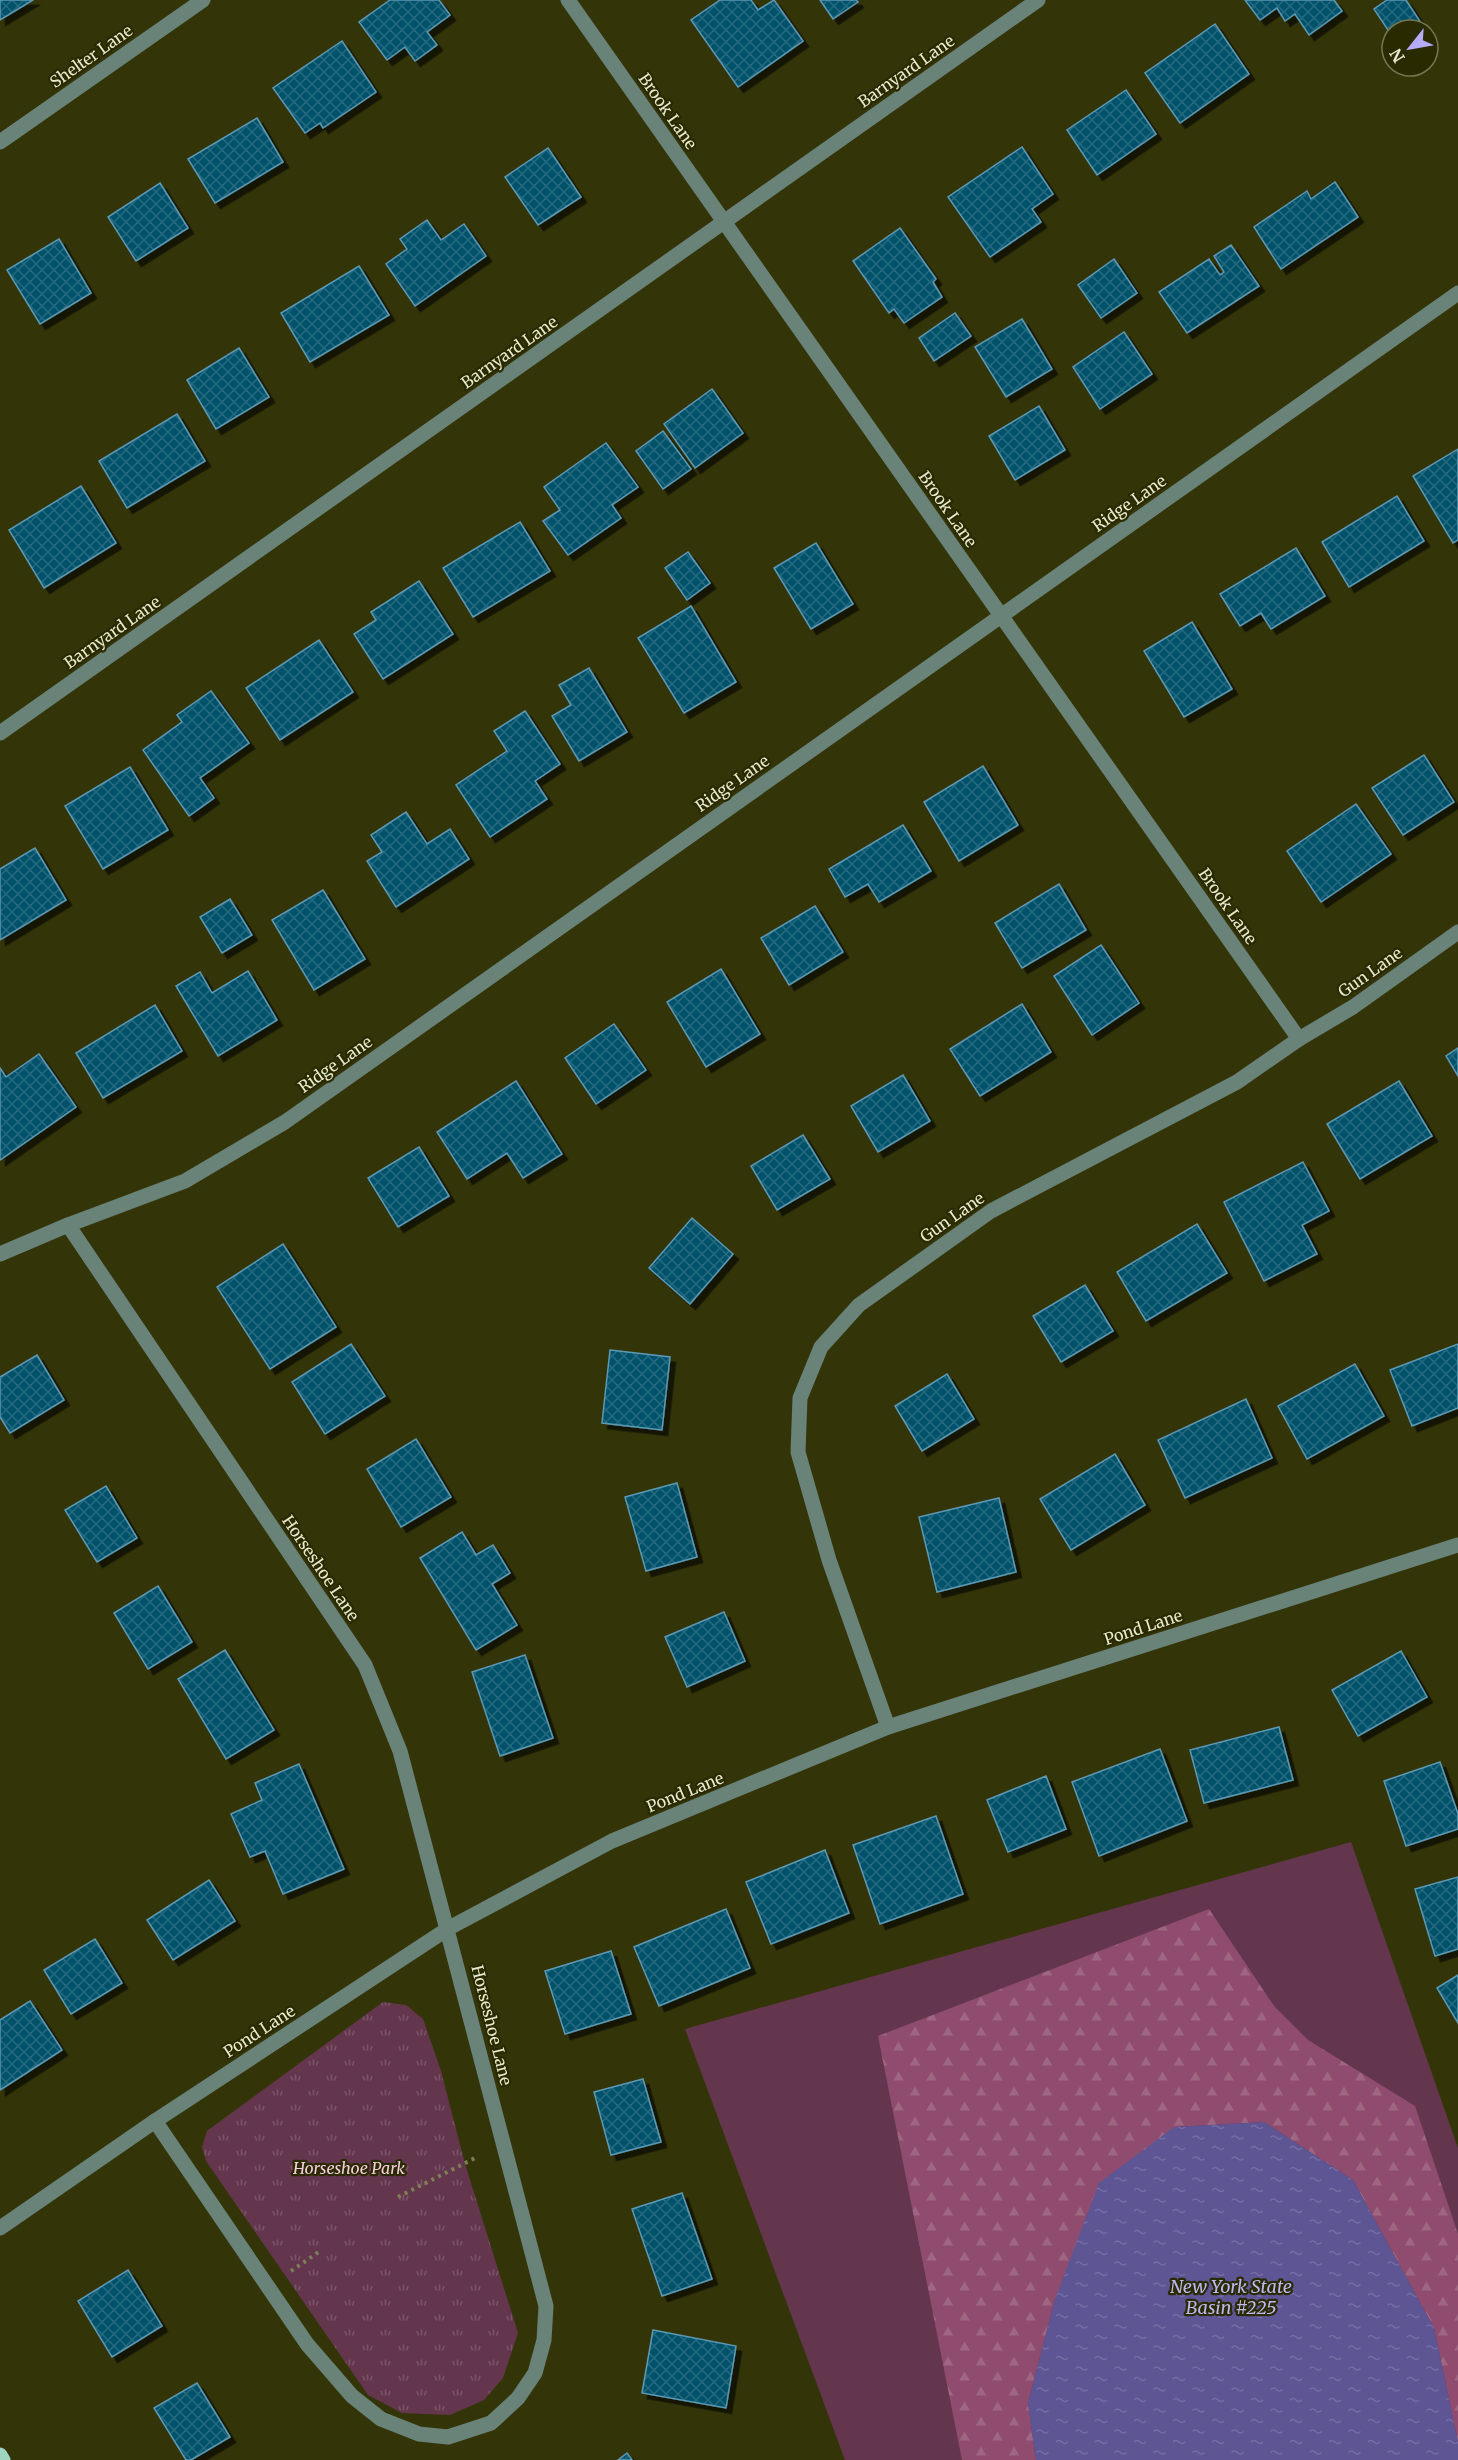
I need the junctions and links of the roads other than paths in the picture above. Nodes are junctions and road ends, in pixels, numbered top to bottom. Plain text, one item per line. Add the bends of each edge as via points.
1 (202, 0) edge
2 (568, 0) edge
3 (1038, 0) edge
4 (0, 142) edge
5 (724, 222) junction
6 (1458, 293) edge
7 (1002, 615) junction
8 (0, 733) edge
9 (1458, 932) edge
10 (1299, 1038) junction
11 (68, 1225) junction
12 (0, 1254) edge
13 (1458, 1545) edge
14 (888, 1727) junction
15 (449, 1928) junction
16 (155, 2121) junction
17 (0, 2228) edge
18 (0, 2455) edge
19 (3, 2460) edge

1 - 4 street, Shelter Lane
2 - 5 street, Brook Lane
3 - 5 street, Barnyard Lane
5 - 7 street, Brook Lane
5 - 8 street, Barnyard Lane
6 - 7 street, Ridge Lane
7 - 10 street, Brook Lane
7 - 11 street, Ridge Lane via 285,1122 185,1181
9 - 10 street, Gun Lane via 1353,1007
10 - 14 street, Gun Lane via 1237,1082 991,1211 859,1305 821,1347 800,1398 798,1452 829,1560
11 - 12 street, Ridge Lane
11 - 15 street, Horseshoe Lane via 365,1665 400,1751
13 - 14 street, Pond Lane
14 - 15 street, Pond Lane via 612,1841
15 - 16 street, Pond Lane
15 - 16 street, Horseshoe Lane via 546,2306 544,2340 535,2373 518,2398 491,2423 448,2438 419,2434 381,2419 352,2396 307,2344
16 - 17 street, Pond Lane
18 - 19 main road

